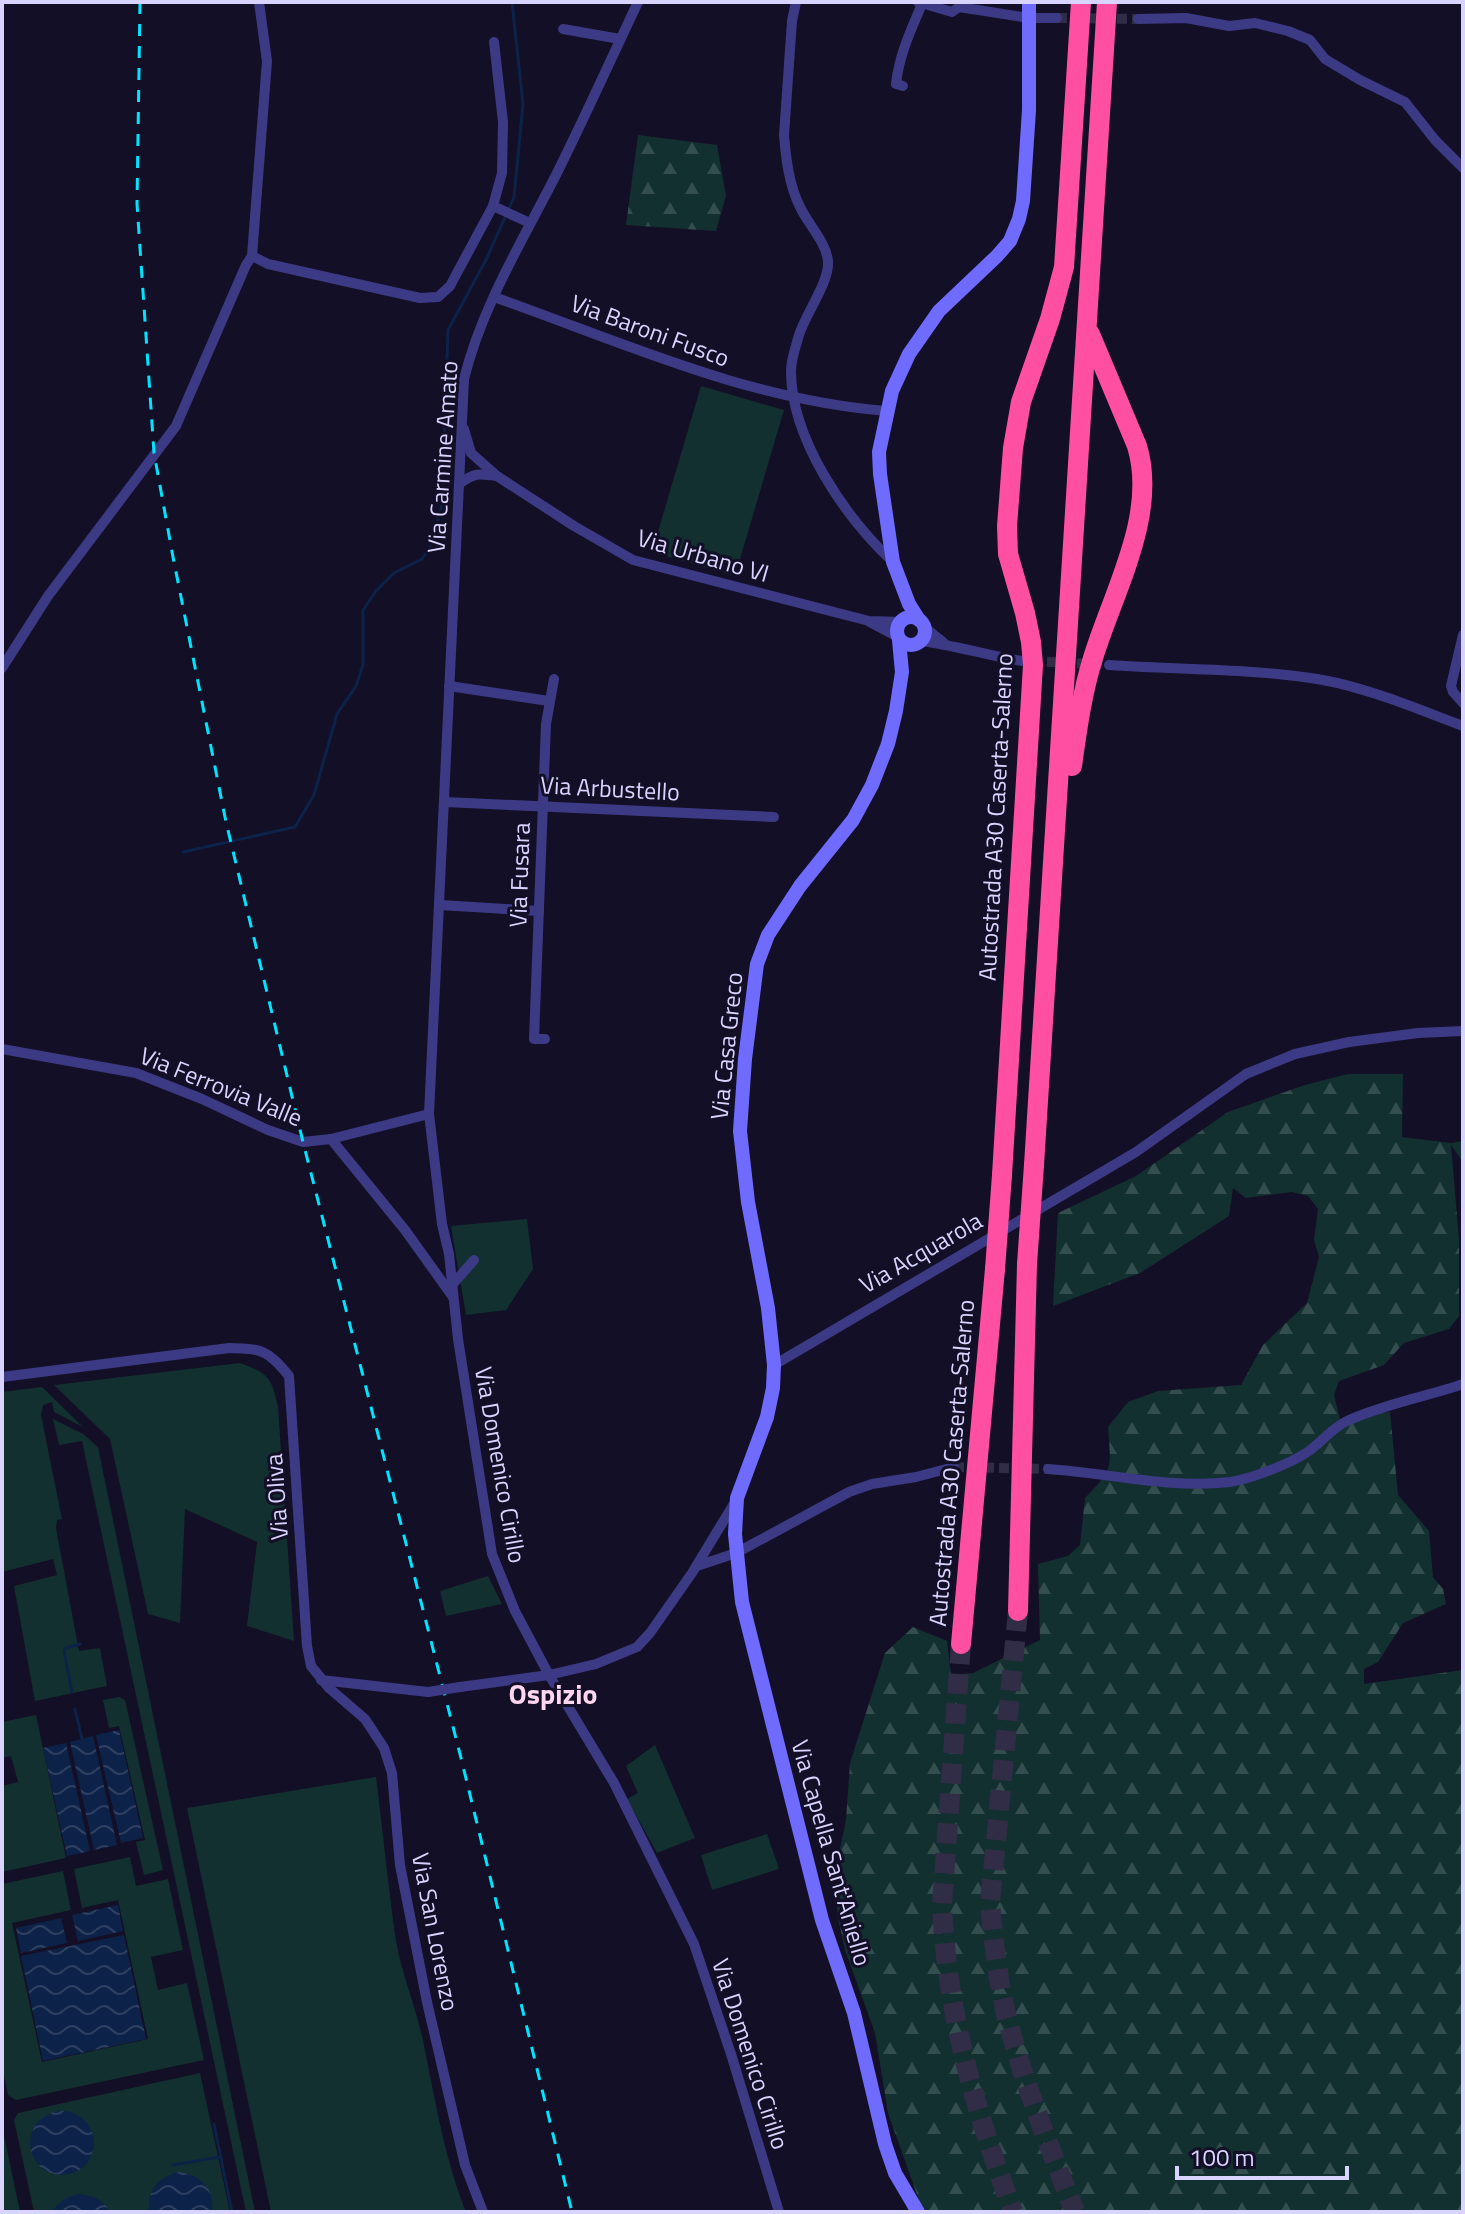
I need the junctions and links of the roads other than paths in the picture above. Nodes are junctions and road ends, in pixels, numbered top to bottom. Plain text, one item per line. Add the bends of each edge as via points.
1 (259, 2) edge
2 (638, 2) edge
3 (796, 2) edge
4 (1029, 2) edge
5 (1081, 2) edge
6 (1107, 2) edge
7 (920, 3) edge
8 (1029, 18) junction
9 (1057, 18) tunnel mouth
10 (1138, 19) tunnel mouth
11 (563, 29) dead end
12 (620, 39) junction
13 (494, 42) dead end
14 (903, 86) dead end
15 (1463, 168) edge
16 (496, 208) junction
17 (530, 223) junction
18 (252, 256) junction
19 (494, 297) junction
20 (1087, 328) junction
21 (794, 397) junction
22 (887, 411) junction
23 (462, 423) junction
24 (471, 453) junction
25 (460, 461) junction
26 (472, 475) junction
27 (497, 476) junction
28 (459, 484) junction
29 (893, 562) junction
30 (909, 604) junction
31 (900, 630) junction
32 (920, 633) junction
33 (1463, 635) edge
34 (1022, 661) tunnel mouth
35 (1109, 665) tunnel mouth
36 (2, 668) edge
37 (902, 672) junction
38 (554, 679) dead end
39 (449, 686) junction
40 (549, 701) junction
41 (1463, 703) edge
42 (1463, 726) edge
43 (445, 802) junction
44 (542, 806) junction
45 (774, 817) dead end
46 (1052, 893) junction
47 (440, 905) junction
48 (539, 911) junction
49 (1463, 1031) edge
50 (545, 1039) dead end
51 (2, 1049) edge
52 (429, 1114) junction
53 (331, 1139) junction
54 (474, 1260) dead end
55 (452, 1285) junction
56 (454, 1298) junction
57 (774, 1365) junction
58 (2, 1377) edge
59 (1463, 1384) edge
60 (954, 1467) tunnel mouth
61 (1048, 1469) tunnel mouth
62 (737, 1498) junction
63 (736, 1553) junction
64 (697, 1566) junction
65 (1018, 1611) tunnel mouth
66 (961, 1644) tunnel mouth
67 (549, 1675) junction
68 (321, 1680) junction
69 (483, 2212) edge
70 (779, 2212) edge
71 (918, 2212) edge

1 - 18 street via 267,61
2 - 12 street, Via Carmine Amato
3 - 21 street via 785,154 799,205 828,262 797,344 791,369
4 - 8 main road
5 - 66 highway, Autostrada A30 Caserta-Salerno, bridge via 1064,267 1021,402 1010,479 1008,554 1033,665 1002,1175
6 - 20 highway
7 - 8 street via 952,12 959,7
7 - 14 street via 898,69 896,84
8 - 9 street
8 - 22 main road via 1029,110 1019,219 1010,241 939,311 909,354
10 - 15 street via 1255,23 1310,40 1325,59 1405,102
11 - 12 street
12 - 17 street, Via Carmine Amato
13 - 16 street via 503,122
16 - 17 street
16 - 18 street via 450,286 438,297 420,298
17 - 19 street, Via Carmine Amato
18 - 36 street via 176,426 48,596
19 - 21 street, Via Baroni Fusco via 672,363
19 - 23 street, Via Carmine Amato via 464,379
20 - 46 highway
20 - 46 highway via 1137,446 1143,487 1133,542 1085,687
21 - 22 street, Via Baroni Fusco
21 - 29 street via 799,422 842,504
22 - 29 main road via 879,452
23 - 24 street
23 - 25 street, Via Carmine Amato
24 - 25 street
24 - 27 street, Via Urbano VI
25 - 26 street
25 - 28 street, Via Carmine Amato
26 - 27 street
26 - 28 street
27 - 31 street, Via Urbano VI via 633,560
28 - 39 street, Via Carmine Amato
29 - 30 main road
30 - 31 main road
30 - 32 main road
31 - 32 main road via 907,645
31 - 32 main road via 910,617
31 - 37 main road
32 - 34 street
32 - 37 main road
33 - 41 street via 1451,686
35 - 42 street via 1321,680
37 - 57 main road, Via Casa Greco via 888,744 872,785 853,820 768,935 757,964 740,1131
38 - 40 street, Via Fusara
39 - 40 street
39 - 43 street, Via Carmine Amato
40 - 44 street, Via Fusara
43 - 44 street, Via Arbustello
43 - 47 street, Via Carmine Amato
44 - 45 street, Via Arbustello
44 - 48 street, Via Fusara
46 - 65 highway, bridge via 1027,1264
47 - 48 street
47 - 52 street, Via Domenico Cirillo
48 - 50 street, Via Fusara via 534,1039
49 - 57 street, Via Acquarola via 1349,1042 1295,1054 1246,1074 1136,1152
51 - 53 street, Via Ferrovia Valle via 136,1073 282,1136 303,1142
52 - 53 street, Via Ferrovia Valle
52 - 55 street, Via Domenico Cirillo
53 - 56 street, Via Ferrovia Valle
54 - 55 street
55 - 56 street, Via Domenico Cirillo
56 - 67 street, Via Domenico Cirillo via 492,1554
57 - 62 main road via 767,1417
58 - 68 street, Via Oliva via 229,1348 260,1349 277,1362 289,1376 307,1646
59 - 61 street via 1349,1420 1309,1451 1232,1482 1182,1483
60 - 63 street via 849,1492
62 - 63 main road, Via Capella Sant'Aniello
62 - 64 street
63 - 64 street
63 - 71 main road, Via Capella Sant'Aniello via 742,1602 822,1920 854,2013 885,2144
64 - 67 street via 637,1647
67 - 68 street, bridge via 428,1692
67 - 70 street, Via Domenico Cirillo via 614,1783 694,1944
68 - 69 street, Via San Lorenzo via 365,1719 384,1748 392,1773 400,1865 427,2002 465,2165

